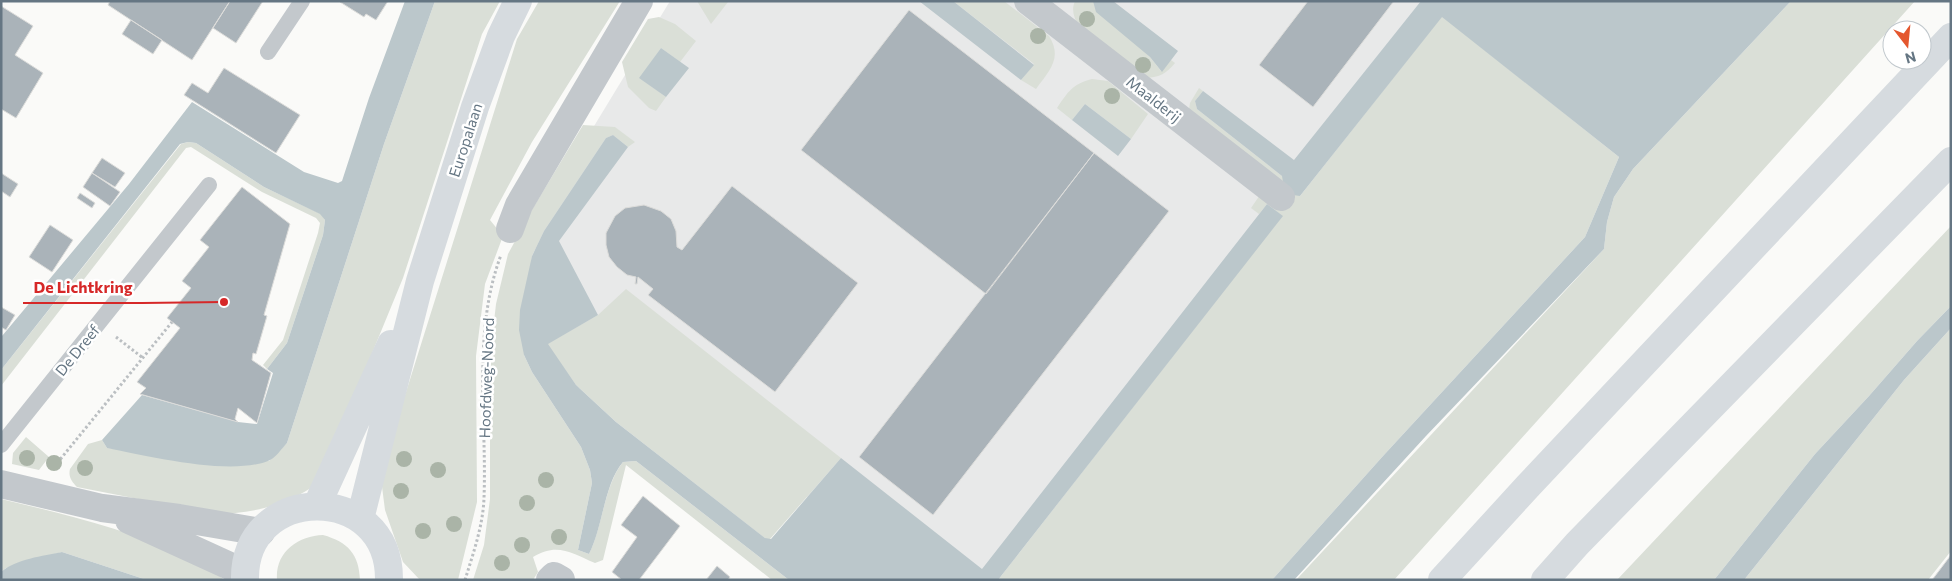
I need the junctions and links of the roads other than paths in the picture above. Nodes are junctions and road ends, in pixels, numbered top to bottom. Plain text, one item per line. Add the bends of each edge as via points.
1 (302, 1) edge
2 (518, 1) edge
3 (639, 1) edge
4 (1028, 1) edge
5 (1951, 37) edge
6 (268, 52) dead end
7 (1951, 161) edge
8 (209, 185) dead end
9 (1281, 196) dead end
10 (510, 229) road end
11 (420, 281) junction
12 (1, 445) edge
13 (1, 484) edge
14 (317, 505) junction
15 (102, 508) junction
16 (360, 519) junction
17 (261, 532) junction
18 (245, 576) edge
19 (389, 580) edge
20 (550, 580) edge
21 (561, 580) edge
22 (1442, 580) edge
23 (1546, 580) edge

1 - 6 lane
2 - 11 main road, Europalaan via 501,36 475,107
3 - 10 street via 519,205
4 - 9 street, Maalderij
5 - 22 main road
7 - 23 main road via 1577,544
8 - 12 lane, De Dreef
11 - 14 main road, Europalaan
11 - 16 main road, Europalaan
13 - 15 street
14 - 16 main road via 332,506
14 - 17 main road via 280,515
15 - 17 street
15 - 18 street
16 - 19 main road via 383,547
17 - 18 main road via 253,544
20 - 21 street via 554,576

